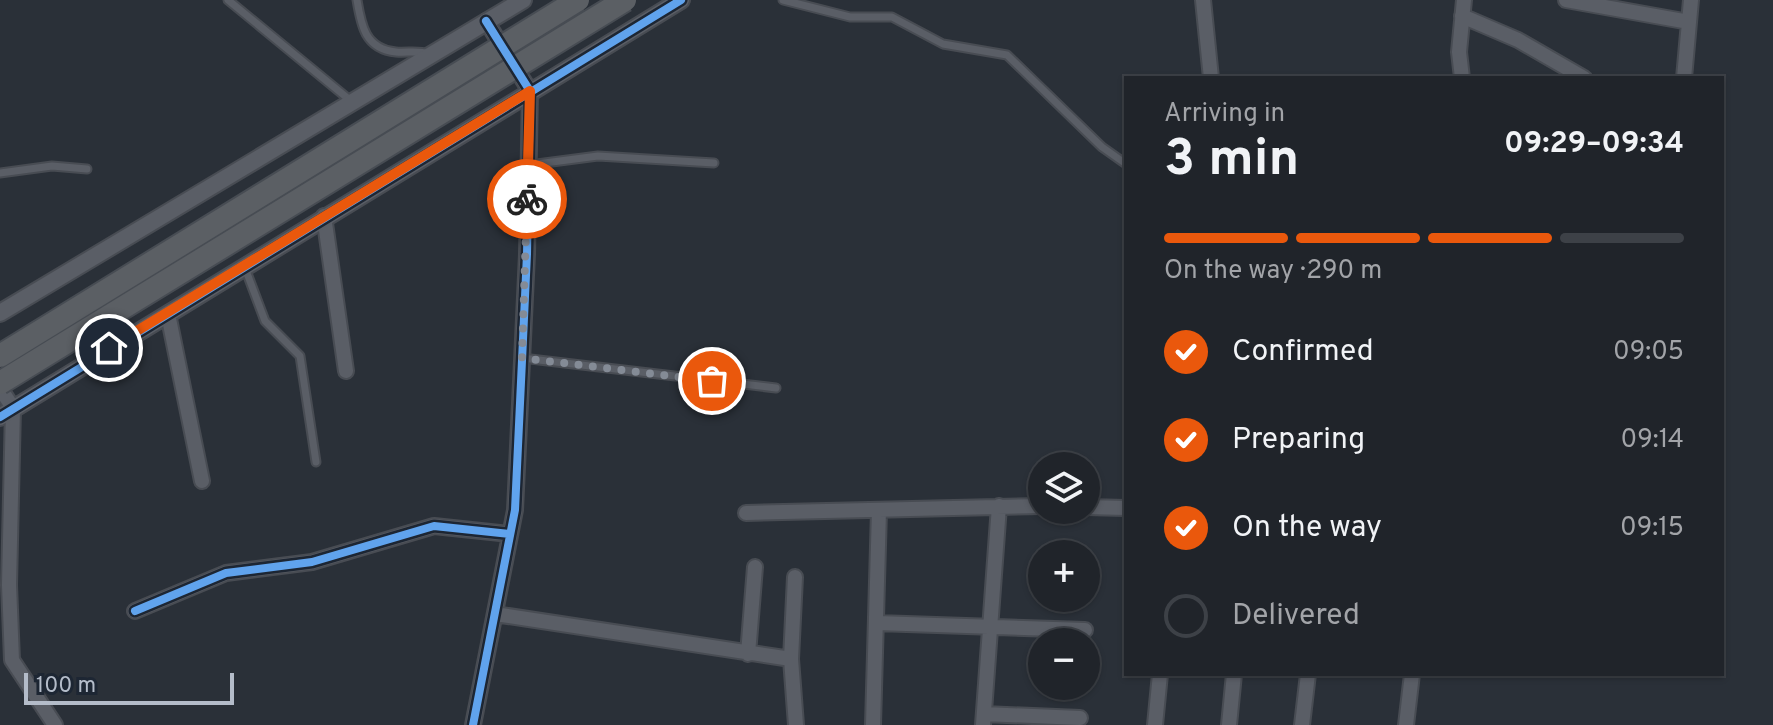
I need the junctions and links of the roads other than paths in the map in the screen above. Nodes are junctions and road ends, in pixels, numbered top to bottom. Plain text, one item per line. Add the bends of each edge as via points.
1 (228, 0) edge
2 (357, 0) edge
3 (523, 0) edge
4 (578, 0) edge
5 (625, 0) edge
6 (681, 0) edge
7 (783, 0) edge
8 (1203, 0) edge
9 (1464, 0) edge
10 (1566, 0) edge
11 (1691, 0) edge
12 (1462, 16) junction
13 (486, 21) junction
14 (1689, 22) junction
15 (430, 54) junction
16 (1211, 76) edge
17 (1462, 76) edge
18 (1581, 76) edge
19 (1684, 76) edge
20 (530, 91) junction
21 (351, 101) junction
22 (714, 163) dead end
23 (1124, 163) edge
24 (527, 165) junction
25 (87, 169) dead end
26 (0, 173) edge
27 (324, 216) junction
28 (244, 267) junction
29 (0, 308) edge
30 (168, 314) junction
31 (0, 356) edge
32 (522, 358) junction
33 (346, 371) dead end
34 (0, 386) edge
35 (776, 388) dead end
36 (7, 412) edge
37 (316, 462) dead end
38 (202, 481) dead end
39 (999, 506) junction
40 (1028, 506) edge
41 (1100, 507) edge
42 (1124, 508) edge
43 (879, 510) junction
44 (746, 513) dead end
45 (510, 534) junction
46 (755, 567) dead end
47 (795, 577) dead end
48 (135, 611) dead end
49 (495, 614) junction
50 (877, 623) junction
51 (990, 625) junction
52 (1047, 628) edge
53 (748, 654) junction
54 (791, 659) junction
55 (6, 664) edge
56 (1160, 676) edge
57 (1234, 676) edge
58 (1308, 676) edge
59 (1412, 676) edge
60 (1080, 718) dead end
61 (984, 719) edge
62 (55, 725) edge
63 (473, 725) edge
64 (796, 725) edge
65 (873, 725) edge
66 (1155, 725) edge
67 (1229, 725) edge
68 (1302, 725) edge
69 (1406, 725) edge

1 - 21 lane
2 - 15 lane via 366,36 374,45
3 - 13 street
4 - 31 highway, bridge
5 - 34 highway, bridge
6 - 20 street
7 - 23 lane via 850,17 892,17 943,44 1007,55
8 - 16 street
9 - 12 street
10 - 14 street
11 - 14 street
12 - 17 street
12 - 18 street
13 - 15 street
13 - 20 street
14 - 19 street
15 - 21 street
20 - 24 street
20 - 27 street
21 - 29 street
22 - 24 lane via 598,156
24 - 32 street
25 - 26 lane via 52,166
27 - 28 street
27 - 33 street
28 - 30 street
28 - 37 lane via 265,321 300,356
30 - 36 street
30 - 38 street
32 - 35 lane
32 - 45 street
34 - 36 street
36 - 55 street
39 - 40 street
39 - 43 street
39 - 51 street
41 - 42 street
43 - 44 street
43 - 50 street
45 - 48 street via 434,526 312,562 226,573
45 - 49 street
46 - 53 street
47 - 54 street
49 - 53 street
49 - 63 street
50 - 51 street
50 - 65 street
51 - 52 street
51 - 61 street
53 - 54 street
54 - 64 street
55 - 62 street
56 - 66 street
57 - 67 street
58 - 68 street
59 - 69 street
60 - 61 street

